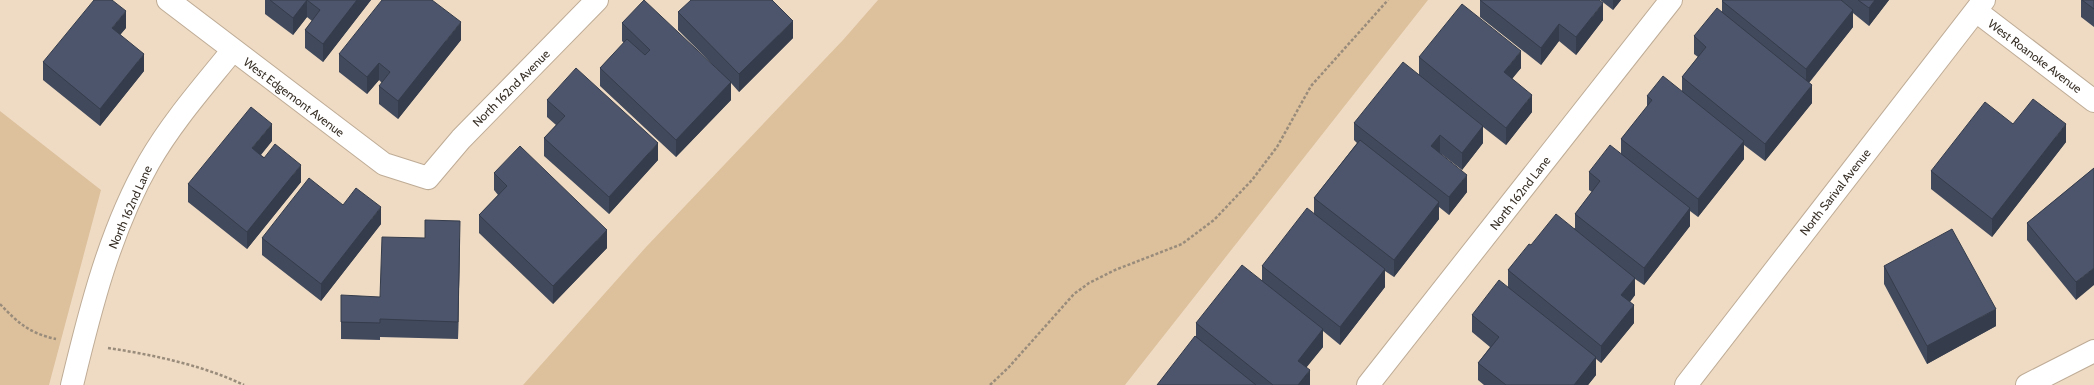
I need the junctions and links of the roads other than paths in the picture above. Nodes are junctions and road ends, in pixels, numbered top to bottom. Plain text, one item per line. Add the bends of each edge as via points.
1 (168, 0) edge
2 (597, 0) edge
3 (1671, 0) edge
4 (1980, 5) edge
5 (232, 51) junction
6 (2094, 102) edge
7 (428, 178) joint
8 (2094, 351) edge
9 (1372, 384) edge
10 (72, 385) edge
11 (1686, 385) edge
12 (2027, 385) edge

1 - 5 street, West Edgemont Avenue
2 - 7 street, North 162nd Avenue via 460,139
3 - 9 street, North 162nd Lane
4 - 6 street, West Roanoke Avenue
4 - 11 street, North Sarival Avenue
5 - 7 street, West Edgemont Avenue via 384,164
5 - 10 street, North 162nd Lane via 184,109 149,162 132,196 115,236
8 - 12 street

